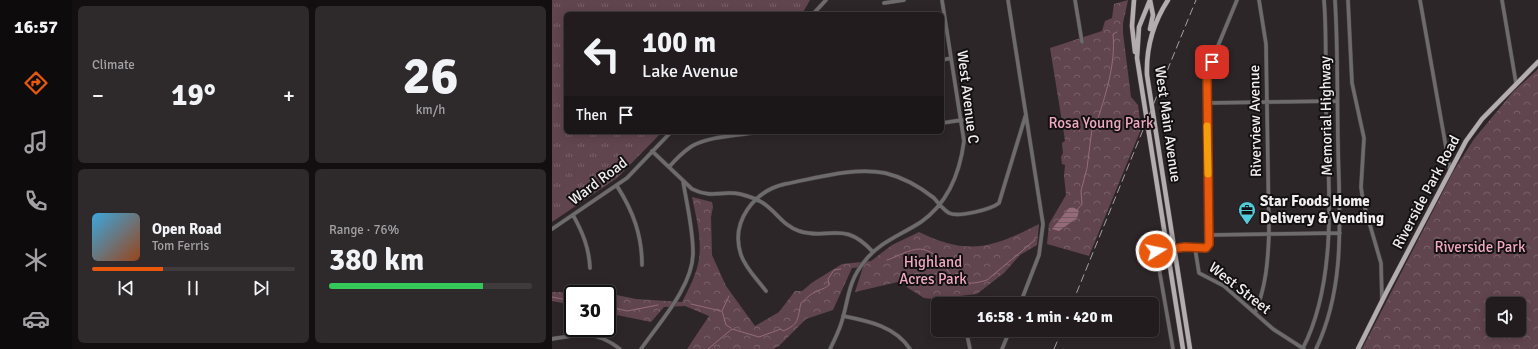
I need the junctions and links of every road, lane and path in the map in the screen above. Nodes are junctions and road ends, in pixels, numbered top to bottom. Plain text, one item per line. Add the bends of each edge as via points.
1 (826, 0) edge
2 (904, 0) edge
3 (942, 0) edge
4 (1008, 0) edge
5 (1075, 0) edge
6 (1134, 0) edge
7 (1150, 0) edge
8 (1168, 0) edge
9 (1237, 0) edge
10 (1259, 0) edge
11 (1324, 0) edge
12 (1335, 0) edge
13 (1348, 0) edge
14 (1420, 0) edge
15 (1502, 0) edge
16 (884, 3) dead end
17 (815, 12) edge
18 (944, 12) edge
19 (944, 13) edge
20 (1082, 42) dead end
21 (951, 58) junction
22 (1137, 58) junction
23 (944, 60) edge
24 (1538, 62) edge
25 (1146, 68) junction
26 (1516, 84) junction
27 (1326, 101) junction
28 (1337, 101) junction
29 (1267, 102) junction
30 (1207, 103) junction
31 (1026, 114) junction
32 (962, 120) junction
33 (944, 123) edge
34 (669, 134) edge
35 (745, 134) edge
36 (652, 151) junction
37 (669, 167) junction
38 (1450, 171) junction
39 (683, 181) junction
40 (617, 186) junction
41 (756, 200) junction
42 (939, 204) junction
43 (573, 215) junction
44 (552, 229) edge
45 (1269, 233) junction
46 (1328, 233) junction
47 (1340, 233) junction
48 (1209, 235) junction
49 (1174, 248) junction
50 (1195, 248) junction
51 (1167, 249) junction
52 (873, 252) junction
53 (642, 265) dead end
54 (590, 268) dead end
55 (766, 291) dead end
56 (1023, 297) edge
57 (1382, 301) junction
58 (1254, 312) junction
59 (843, 316) junction
60 (967, 337) edge
61 (1007, 337) edge
62 (552, 339) edge
63 (1304, 348) edge
64 (620, 349) edge
65 (641, 349) edge
66 (830, 349) edge
67 (910, 349) edge
68 (970, 349) edge
69 (1002, 349) edge
70 (1173, 349) edge
71 (1183, 349) edge
72 (1190, 349) edge
73 (1316, 349) edge
74 (1358, 349) edge

1 - 17 street
2 - 16 street
3 - 18 street, West Avenue C
4 - 31 street
5 - 20 street
6 - 22 main road via 1132,26
7 - 22 main road, West Main Avenue via 1139,27
7 - 25 main road via 1153,18 1145,50
8 - 25 main road, West Main Avenue via 1158,16 1152,33
9 - 30 street via 1208,70
10 - 29 street, Riverview Avenue via 1266,44
11 - 27 street
12 - 28 street, Memorial Highway
13 - 57 street via 1352,83 1364,138 1363,202 1381,263
14 - 38 street
15 - 26 street
19 - 21 street, West Avenue C
21 - 23 street
21 - 32 street, West Avenue C
22 - 51 main road, West Main Avenue
24 - 26 main road, Riverside Park Road
25 - 49 main road, West Main Avenue
26 - 38 main road, Riverside Park Road via 1482,119 1466,141
27 - 28 street
27 - 29 street
27 - 46 street
28 - 47 street, Memorial Highway
29 - 30 street
29 - 45 street, Riverview Avenue
30 - 48 street
31 - 42 street via 999,203 993,208 958,215 950,213
31 - 56 street via 1043,230 1038,261
32 - 33 street
32 - 42 street, West Avenue C via 962,158 950,190
34 - 36 street, Ward Road
35 - 37 street via 694,145
36 - 37 street
36 - 40 street, Ward Road
37 - 39 street
38 - 57 main road, Riverside Park Road
39 - 41 street via 700,193 738,194
39 - 65 street via 692,236 693,255 689,275 680,293
40 - 43 street, Ward Road
40 - 53 street via 637,225
41 - 42 street via 776,186 862,172 885,173 905,180
41 - 52 street via 792,228 815,233 847,233 856,237
41 - 55 street via 743,216 739,239 746,265
42 - 52 street, West Avenue C via 922,221 881,244
43 - 44 street, Ward Road
43 - 54 street via 584,233
45 - 46 street
45 - 48 street
45 - 58 street, Riverview Avenue via 1265,281
46 - 47 street
46 - 63 street via 1324,284 1315,320
47 - 73 street, Memorial Highway via 1336,290 1326,326
48 - 50 street via 1208,247
49 - 50 street
49 - 51 street
49 - 72 main road, West Main Avenue
50 - 58 street, West Street via 1199,273 1224,286
51 - 70 street via 1156,251
51 - 71 main road, West Main Avenue
52 - 59 street, West Avenue C via 853,279
57 - 74 main road, Riverside Park Road
58 - 63 street, West Street via 1278,333
59 - 66 street, West Avenue C
59 - 67 street via 872,322 890,330 904,340
60 - 68 street
61 - 69 street
62 - 64 street via 593,335 607,340

